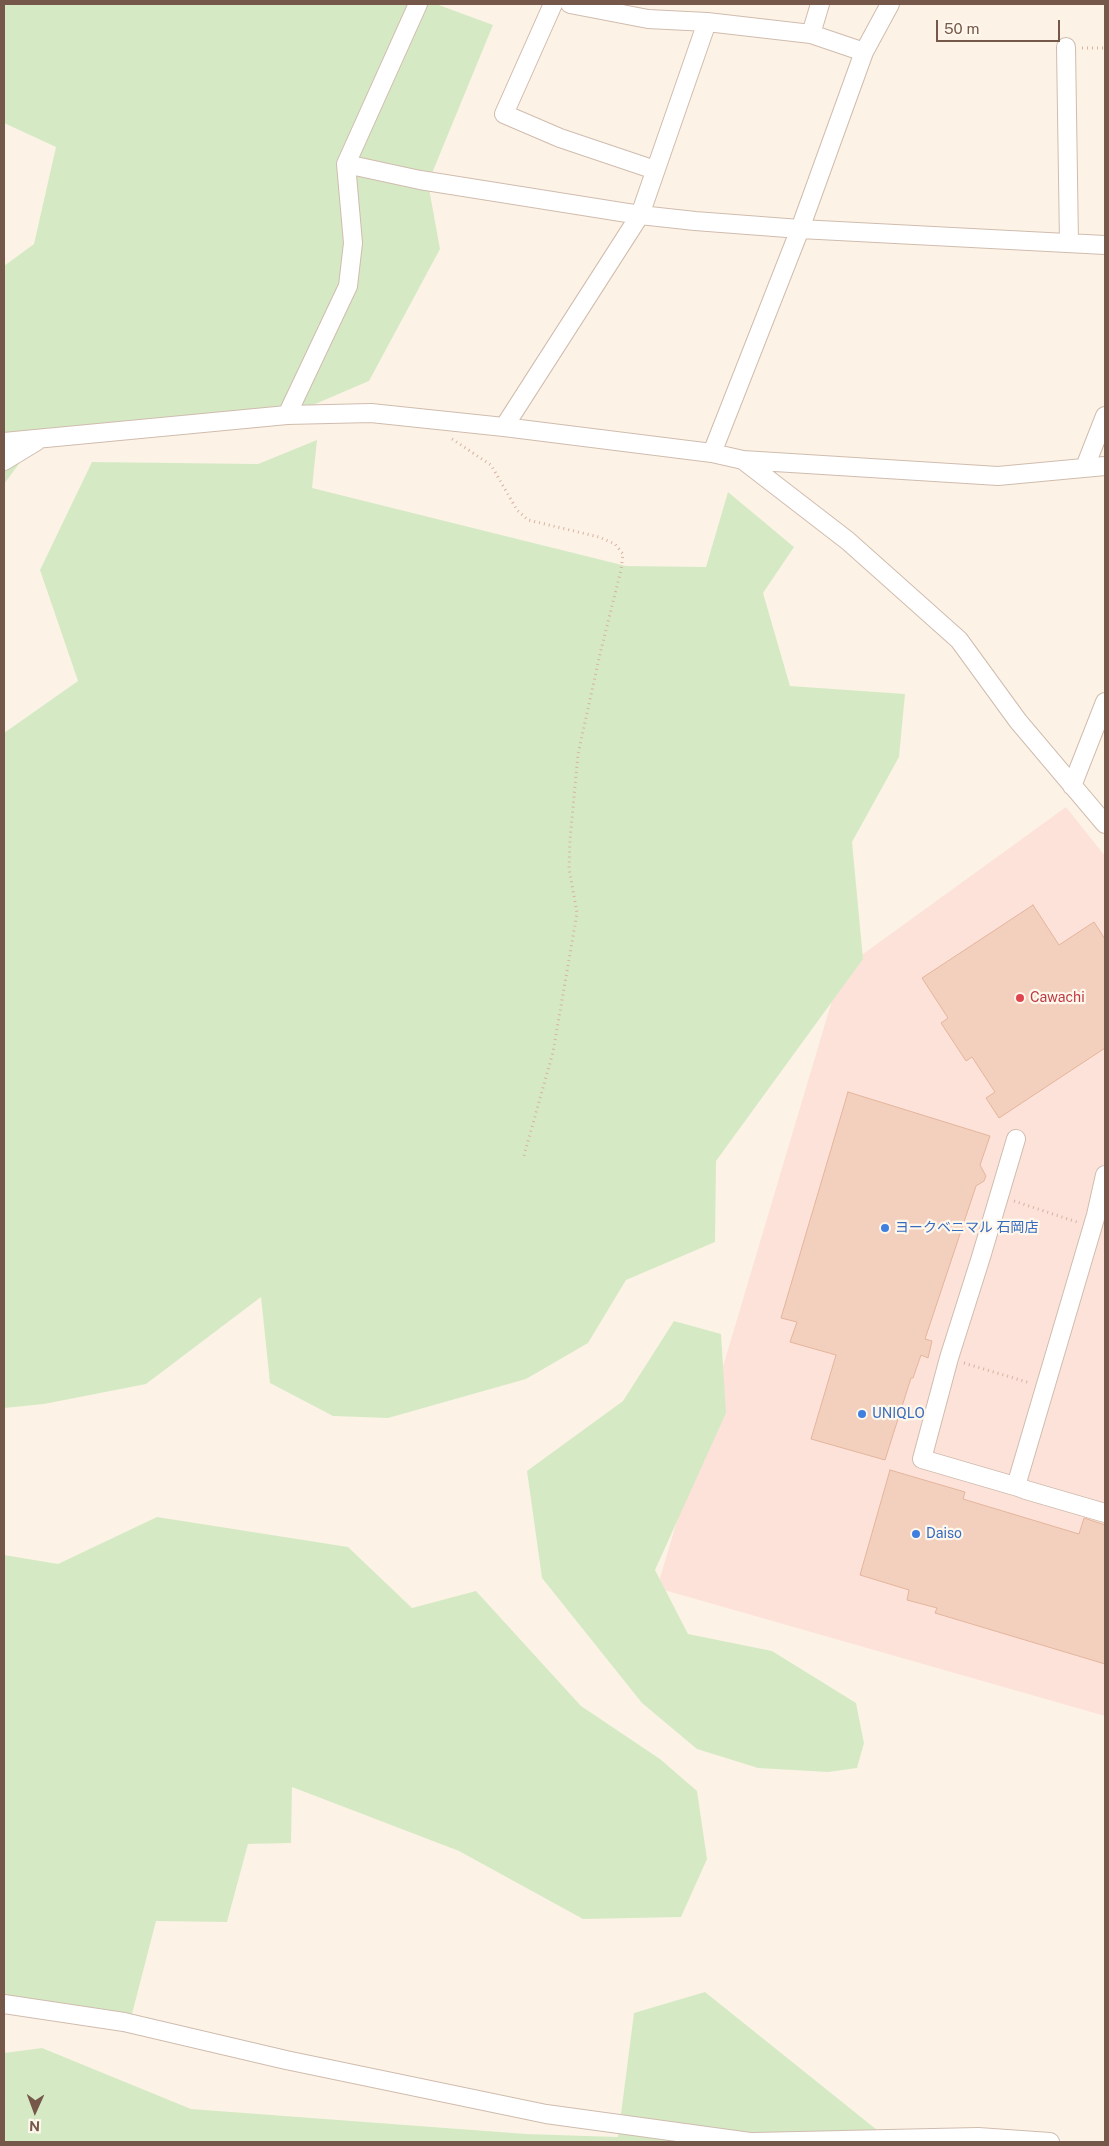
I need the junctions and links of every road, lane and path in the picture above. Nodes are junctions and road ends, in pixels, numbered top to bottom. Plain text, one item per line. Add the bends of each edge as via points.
1 (418, 4) edge
2 (553, 4) edge
3 (570, 4) edge
4 (820, 4) edge
5 (890, 4) edge
6 (707, 22) junction
7 (810, 34) junction
8 (1066, 47) joint
9 (1105, 48) edge
10 (864, 52) junction
11 (346, 164) junction
12 (655, 170) junction
13 (640, 215) junction
14 (800, 229) junction
15 (1069, 243) junction
16 (1105, 245) edge
17 (288, 414) junction
18 (1105, 416) edge
19 (443, 420) junction
20 (504, 426) junction
21 (42, 438) junction
22 (4, 442) edge
23 (712, 454) junction
24 (743, 460) junction
25 (4, 462) edge
26 (1105, 466) edge
27 (1085, 467) junction
28 (1105, 702) edge
29 (1072, 786) junction
30 (1105, 824) edge
31 (1016, 1139) dead end
32 (523, 1159) dead end
33 (1104, 1178) edge
34 (998, 1196) junction
35 (1093, 1227) junction
36 (949, 1358) junction
37 (1045, 1388) junction
38 (1018, 1487) junction
39 (1105, 1513) edge
40 (4, 2004) edge
41 (750, 2142) edge
42 (754, 2142) edge
43 (1050, 2142) edge

1 - 11 street
2 - 12 street via 504,114 560,138
3 - 6 street via 648,19
4 - 7 street
5 - 10 street
6 - 7 street
6 - 12 street
7 - 10 street
8 - 9 path
8 - 15 street
10 - 14 street
11 - 13 street via 420,180
11 - 17 street via 353,243 348,286
12 - 13 street
13 - 14 street
13 - 20 street
14 - 15 street
14 - 23 street
15 - 16 street
17 - 19 street via 371,413
17 - 21 street
18 - 27 street
19 - 20 street
19 - 32 path via 453,440 491,465 517,510 528,520 599,537 615,544 623,554 578,754 569,868 577,913 553,1052
20 - 23 street
21 - 22 street
21 - 25 street
23 - 24 street
24 - 27 street via 998,476
24 - 29 street via 848,541 959,640 1018,721
26 - 27 street
28 - 29 street
29 - 30 street
31 - 34 street
33 - 35 street
34 - 35 path
34 - 36 street
35 - 37 street
36 - 37 path
36 - 38 street via 922,1459
37 - 38 street
38 - 39 street
40 - 41 street via 124,2022 286,2060 546,2114
42 - 43 street via 978,2137

